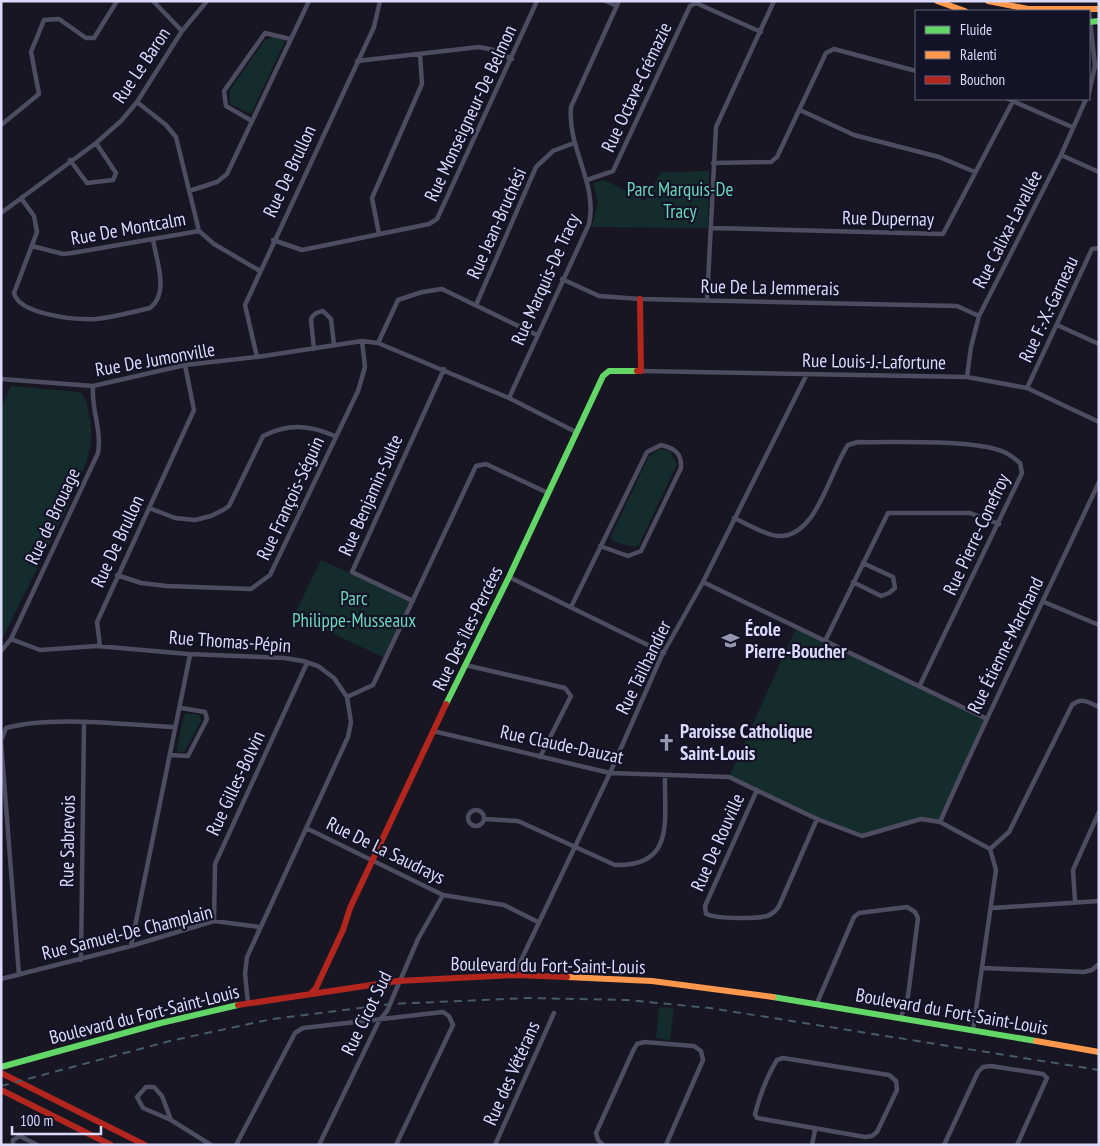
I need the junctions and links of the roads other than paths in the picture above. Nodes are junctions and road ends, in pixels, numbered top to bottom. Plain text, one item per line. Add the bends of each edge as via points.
1 (117, 1) edge
2 (152, 1) edge
3 (207, 1) edge
4 (309, 1) edge
5 (380, 1) edge
6 (537, 1) edge
7 (606, 1) edge
8 (774, 1) edge
9 (937, 1) edge
10 (988, 1) edge
11 (618, 4) edge
12 (1099, 9) edge
13 (962, 10) edge
14 (1089, 10) joint
15 (1090, 22) edge
16 (1099, 22) edge
17 (182, 31) junction
18 (761, 32) junction
19 (290, 39) junction
20 (420, 54) junction
21 (512, 59) junction
22 (358, 61) junction
23 (915, 71) edge
24 (1090, 88) edge
25 (1011, 100) edge
26 (1086, 100) edge
27 (137, 102) junction
28 (800, 110) junction
29 (252, 120) junction
30 (2, 124) edge
31 (1072, 127) junction
32 (96, 143) junction
33 (574, 143) junction
34 (1061, 155) junction
35 (70, 160) junction
36 (713, 164) junction
37 (975, 172) junction
38 (1099, 172) edge
39 (586, 180) junction
40 (189, 191) junction
41 (21, 198) junction
42 (1, 213) edge
43 (711, 228) junction
44 (200, 231) junction
45 (379, 234) junction
46 (152, 239) junction
47 (273, 240) junction
48 (32, 246) junction
49 (1099, 248) edge
50 (260, 271) junction
51 (562, 279) junction
52 (640, 299) junction
53 (707, 301) junction
54 (476, 305) junction
55 (979, 316) junction
56 (1057, 325) junction
57 (537, 335) junction
58 (362, 341) junction
59 (378, 342) junction
60 (1099, 344) edge
61 (334, 345) junction
62 (314, 348) junction
63 (257, 357) junction
64 (185, 365) junction
65 (444, 369) junction
66 (641, 371) junction
67 (806, 376) junction
68 (967, 377) junction
69 (1, 379) edge
70 (93, 386) junction
71 (1027, 388) junction
72 (509, 398) junction
73 (1099, 422) edge
74 (576, 432) junction
75 (335, 436) junction
76 (1099, 482) edge
77 (548, 493) junction
78 (149, 508) junction
79 (734, 518) junction
80 (999, 524) junction
81 (600, 546) junction
82 (863, 563) junction
83 (117, 575) junction
84 (509, 577) junction
85 (703, 582) junction
86 (853, 582) junction
87 (413, 601) junction
88 (1044, 602) junction
89 (570, 607) junction
90 (1099, 625) edge
91 (11, 639) junction
92 (825, 641) junction
93 (100, 646) junction
94 (1, 651) edge
95 (664, 653) junction
96 (190, 655) junction
97 (307, 663) junction
98 (465, 665) junction
99 (920, 686) junction
100 (347, 697) junction
101 (1099, 707) edge
102 (181, 708) junction
103 (985, 718) junction
104 (84, 722) junction
105 (174, 728) junction
106 (433, 731) junction
107 (170, 755) junction
108 (540, 756) junction
109 (610, 773) junction
110 (665, 775) junction
111 (757, 790) junction
112 (1099, 812) edge
113 (484, 819) dead end
114 (817, 819) junction
115 (940, 822) junction
116 (306, 828) junction
117 (575, 846) junction
118 (990, 849) junction
119 (373, 860) junction
120 (443, 895) junction
121 (1075, 901) junction
122 (1099, 901) edge
123 (992, 908) junction
124 (214, 921) junction
125 (538, 922) junction
126 (260, 927) junction
127 (131, 946) junction
128 (80, 960) junction
129 (1099, 964) edge
130 (983, 968) junction
131 (19, 974) junction
132 (514, 975) junction
133 (1, 979) edge
134 (398, 981) junction
135 (310, 994) junction
136 (248, 1003) junction
137 (817, 1003) junction
138 (554, 1013) dead end
139 (901, 1017) junction
140 (379, 1021) junction
141 (973, 1030) junction
142 (1099, 1052) edge
143 (5, 1066) edge
144 (1, 1073) edge
145 (1, 1090) edge
146 (171, 1120) junction
147 (815, 1130) junction
148 (109, 1144) edge
149 (13, 1145) edge
150 (37, 1145) edge
151 (145, 1145) edge
152 (211, 1145) edge
153 (236, 1145) edge
154 (319, 1145) edge
155 (396, 1145) edge
156 (495, 1145) edge
157 (603, 1145) edge
158 (666, 1145) edge
159 (812, 1145) edge
160 (944, 1145) edge
161 (1017, 1145) edge

1 - 30 street via 94,38 86,38 59,20 44,20 31,52 39,94
2 - 17 street
3 - 17 street, Rue Le Baron
4 - 19 street
5 - 22 street, Rue De Brullon via 374,28
6 - 21 street, Rue Monseigneur-De Belmon
7 - 11 street
8 - 18 street
9 - 13 main road
10 - 14 main road via 1028,9
11 - 33 street, Rue Marquis-De Tracy via 571,107
12 - 14 main road
15 - 16 main road
15 - 24 street via 1095,66
17 - 27 street, Rue Le Baron
18 - 36 street via 716,128
18 - 39 street, Rue Octave-Crémazie via 696,3 690,6 613,171
19 - 29 street
19 - 29 street via 265,33 224,91 226,106
20 - 21 street via 479,47
20 - 22 street
20 - 45 street via 422,84 372,198
21 - 45 street, Rue Monseigneur-De Belmon via 437,219 429,224
22 - 47 street, Rue De Brullon
23 - 28 street via 834,49 826,53
25 - 31 street
25 - 37 street, Rue Dupernay
26 - 31 street, Rue Calixa-Lavallée
27 - 32 street, Rue Le Baron
27 - 40 street via 166,125 176,138
28 - 36 street via 771,162
28 - 37 street via 854,135 939,157
29 - 40 street via 227,174 217,182
31 - 34 street, Rue Calixa-Lavallée
32 - 35 street, Rue Le Baron
32 - 35 street via 116,173 113,180 87,183
33 - 39 street, Rue Marquis-De Tracy
33 - 54 street, Rue Jean-Bruchési via 553,151 536,167
34 - 38 street
34 - 55 street, Rue Calixa-Lavallée
35 - 41 street, Rue Le Baron
36 - 43 street
37 - 43 street, Rue Dupernay via 943,234
39 - 51 street, Rue Marquis-De Tracy via 592,203 589,224
40 - 44 street
41 - 42 street, Rue Le Baron
41 - 48 street via 36,221 37,232
43 - 53 street
44 - 46 street, Rue De Montcalm
44 - 50 street via 214,244
45 - 47 street, Rue Monseigneur-De Belmon via 302,250
46 - 48 street, Rue De Montcalm via 63,254
46 - 48 street via 161,292 157,303 150,308 97,319 41,313 20,303 14,293
47 - 50 street, Rue De Brullon
49 - 56 street, Rue F.-X.-Garneau via 1092,249
50 - 63 street, Rue De Brullon via 245,305
51 - 52 street, Rue De La Jemmerais via 599,296
51 - 57 street, Rue Marquis-De Tracy
52 - 53 street, Rue De La Jemmerais
52 - 66 main road
53 - 55 street, Rue De La Jemmerais via 957,306
54 - 57 street
54 - 59 street via 442,289 398,300
55 - 68 street, Rue Calixa-Lavallée
56 - 60 street
56 - 71 street, Rue F.-X.-Garneau
57 - 72 street, Rue Marquis-De Tracy
58 - 59 street, Rue De Jumonville
58 - 61 street, Rue De Jumonville
58 - 75 street, Rue François-Séguin via 363,375
59 - 65 street, Rue De Jumonville
61 - 62 street, Rue De Jumonville
61 - 62 street via 331,319 323,311 312,316 311,320
62 - 63 street, Rue De Jumonville
63 - 64 street, Rue De Jumonville
64 - 70 street, Rue De Jumonville
64 - 78 street, Rue De Brullon via 194,410
65 - 72 street, Rue De Jumonville
65 - 87 street, Rue Benjamin-Sulte via 352,572
66 - 67 street, Rue Louis-J.-Lafortune
66 - 74 main road, Rue Des îles-Percées via 609,370
67 - 68 street, Rue Louis-J.-Lafortune
67 - 79 street, Rue Tailhandier
68 - 71 street, Rue Louis-J.-Lafortune
69 - 70 street, Rue De Jumonville
70 - 91 street, Rue de Brouage via 99,428 98,453
71 - 73 street, Rue Louis-J.-Lafortune
72 - 74 street, Rue De Jumonville
74 - 77 main road, Rue Des îles-Percées
75 - 78 street via 316,428 289,426 263,436 229,506 211,516 195,520 175,518
75 - 83 street, Rue François-Séguin via 270,576 251,589 166,586 141,583
76 - 88 street, Rue Étienne-Marchand
77 - 84 main road, Rue Des îles-Percées
77 - 87 street via 486,464 476,466
78 - 83 street, Rue De Brullon
79 - 80 street, Rue Pierre-Conefroy via 775,536 785,536 804,527 848,445 858,442 958,444 1007,453 1020,463 1022,473
79 - 85 street, Rue Tailhandier
80 - 82 street via 970,513 888,513
80 - 99 street, Rue Pierre-Conefroy
81 - 81 street via 628,556 641,550 681,468 679,454 673,448 661,444 647,452
81 - 89 street
82 - 86 street
82 - 86 street via 893,576 894,588 881,596
83 - 93 street, Rue De Brullon via 97,622
84 - 89 street
84 - 98 main road, Rue Des îles-Percées
85 - 92 street
85 - 95 street, Rue Tailhandier
86 - 92 street
87 - 100 street via 373,685
88 - 90 street
88 - 103 street, Rue Étienne-Marchand
89 - 95 street
91 - 93 street, Rue Thomas-Pépin via 40,650
91 - 94 street, Rue de Brouage
92 - 99 street
93 - 96 street, Rue Thomas-Pépin
95 - 109 street, Rue Tailhandier
96 - 97 street, Rue Thomas-Pépin via 284,658
96 - 102 street
97 - 100 street, Rue Thomas-Pépin via 318,666 334,678
97 - 124 street, Rue Gilles-Bolvin via 215,864
98 - 106 main road, Rue Des îles-Percées
98 - 108 street via 565,688 570,692 571,696
99 - 103 street
100 - 116 street, Rue Thomas-Pépin via 351,722 348,737
101 - 118 street via 1083,700 1072,705 1009,832
102 - 105 street
102 - 107 street via 205,712 207,719 188,756
103 - 115 street, Rue Étienne-Marchand
104 - 105 street
104 - 128 street, Rue Sabrevois
104 - 131 street via 19,724 6,728 1,740
105 - 107 street
106 - 108 street, Rue Claude-Dauzat
106 - 119 main road, Rue Des îles-Percées
107 - 127 street
108 - 109 street, Rue Claude-Dauzat
109 - 110 street, Rue Claude-Dauzat
109 - 117 street, Rue Tailhandier
110 - 111 street, Rue Claude-Dauzat via 729,777
110 - 117 street via 664,835 652,857 633,865 615,865
111 - 114 street, Rue Claude-Dauzat
111 - 114 street, Rue De Rouville via 705,906 706,914 722,917 766,917 774,914
112 - 121 street via 1073,870
113 - 117 street via 518,821
114 - 115 street, Rue Claude-Dauzat via 862,836 921,819
115 - 118 street, Rue Claude-Dauzat
116 - 119 street, Rue De La Saudrays
116 - 126 street, Rue Thomas-Pépin
117 - 125 street, Rue Tailhandier
118 - 123 street via 996,870
119 - 120 street, Rue De La Saudrays
119 - 135 main road, Rue Des îles-Percées via 320,980
120 - 125 street, Rue De La Saudrays via 504,905
120 - 134 street, Rue Cicot Sud
121 - 122 street
121 - 123 street
123 - 130 street
124 - 126 street, Rue Samuel-De Champlain
124 - 127 street, Rue Samuel-De Champlain
125 - 132 street, Rue Tailhandier
126 - 136 street, Rue Thomas-Pépin via 247,957
127 - 128 street, Rue Samuel-De Champlain
128 - 131 street, Rue Samuel-De Champlain
129 - 130 street via 1084,972
130 - 141 street
131 - 133 street, Rue Samuel-De Champlain
132 - 134 main road, Boulevard du Fort-Saint-Louis
132 - 137 main road, Boulevard du Fort-Saint-Louis via 652,981
134 - 135 main road, Boulevard du Fort-Saint-Louis
134 - 140 street, Rue Cicot Sud via 387,1011
135 - 136 main road, Boulevard du Fort-Saint-Louis
136 - 143 main road, Boulevard du Fort-Saint-Louis
137 - 139 main road, Boulevard du Fort-Saint-Louis
137 - 139 street via 854,916 907,907 918,918 908,996
138 - 156 street, Rue des Vétérans
139 - 141 main road, Boulevard du Fort-Saint-Louis
140 - 153 street via 303,1028 295,1034
140 - 154 street, Rue Cicot Sud
140 - 155 street via 443,1012 453,1025
141 - 142 main road, Boulevard du Fort-Saint-Louis
144 - 151 main road
145 - 148 main road
146 - 146 street via 162,1096 154,1087 146,1087 137,1097 144,1108
146 - 152 street
147 - 147 street via 761,1121 754,1114 777,1060 783,1058 889,1076 896,1081 897,1090 872,1136 866,1138
147 - 159 street
149 - 150 street via 13,1140 20,1136
157 - 158 street via 596,1133 633,1051 637,1044 644,1042 694,1046 701,1051 703,1060
160 - 161 street via 978,1072 991,1066 1047,1078

